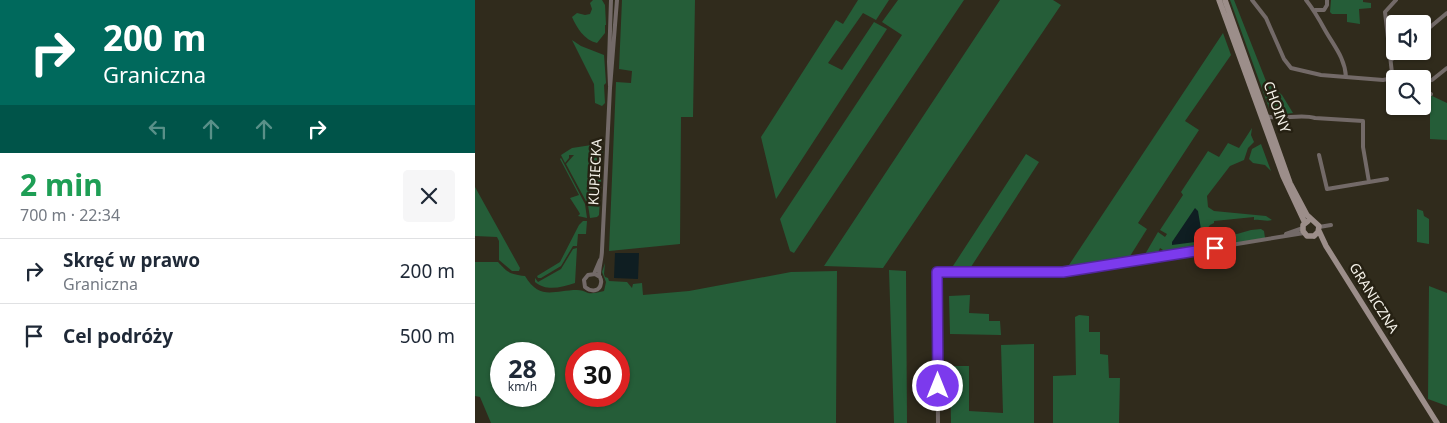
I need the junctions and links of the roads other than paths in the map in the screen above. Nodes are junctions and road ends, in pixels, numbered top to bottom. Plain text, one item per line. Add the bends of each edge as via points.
1 (611, 0) edge
2 (617, 0) edge
3 (1219, 0) edge
4 (1225, 0) edge
5 (1259, 0) edge
6 (1306, 0) edge
7 (1327, 0) edge
8 (1397, 0) edge
9 (1253, 2) edge
10 (1315, 10) junction
11 (1447, 12) edge
12 (1386, 20) edge
13 (1431, 26) edge
14 (1391, 60) edge
15 (1447, 68) edge
16 (1392, 70) edge
17 (1346, 77) junction
18 (1386, 80) edge
19 (1431, 80) edge
20 (610, 88) junction
21 (1266, 116) junction
22 (1274, 118) junction
23 (1270, 126) junction
24 (1319, 155) dead end
25 (1387, 179) dead end
26 (1369, 182) junction
27 (1311, 220) junction
28 (1331, 224) dead end
29 (1304, 228) junction
30 (1319, 229) junction
31 (1314, 236) junction
32 (1326, 246) junction
33 (601, 258) junction
34 (594, 274) junction
35 (600, 277) junction
36 (938, 423) edge
37 (1437, 423) edge

1 - 20 street, KUPIECKA
2 - 20 street, KUPIECKA
3 - 29 street, CHOINY
4 - 21 street, CHOINY
5 - 9 street
6 - 10 street
7 - 10 street via 1323,10
8 - 12 street via 1385,12
9 - 17 street via 1266,18 1291,68
10 - 17 street via 1341,56
11 - 13 street
14 - 16 street
15 - 19 street
17 - 18 street
20 - 33 street, KUPIECKA
21 - 22 street
21 - 23 street, CHOINY
22 - 23 street
22 - 26 street via 1308,116 1363,121 1363,147
23 - 27 street, CHOINY via 1290,183
24 - 26 street via 1327,190
25 - 26 street
27 - 29 street
27 - 30 street via 1317,222
28 - 30 street
29 - 31 street via 1308,236
29 - 36 street via 1267,240 1067,272 937,272
30 - 31 street
30 - 32 street, GRANICZNA
31 - 32 street, GRANICZNA
32 - 37 street, GRANICZNA
33 - 34 street, KUPIECKA
33 - 35 street, KUPIECKA
34 - 35 street
34 - 35 street via 585,280 588,289 594,291 599,288

